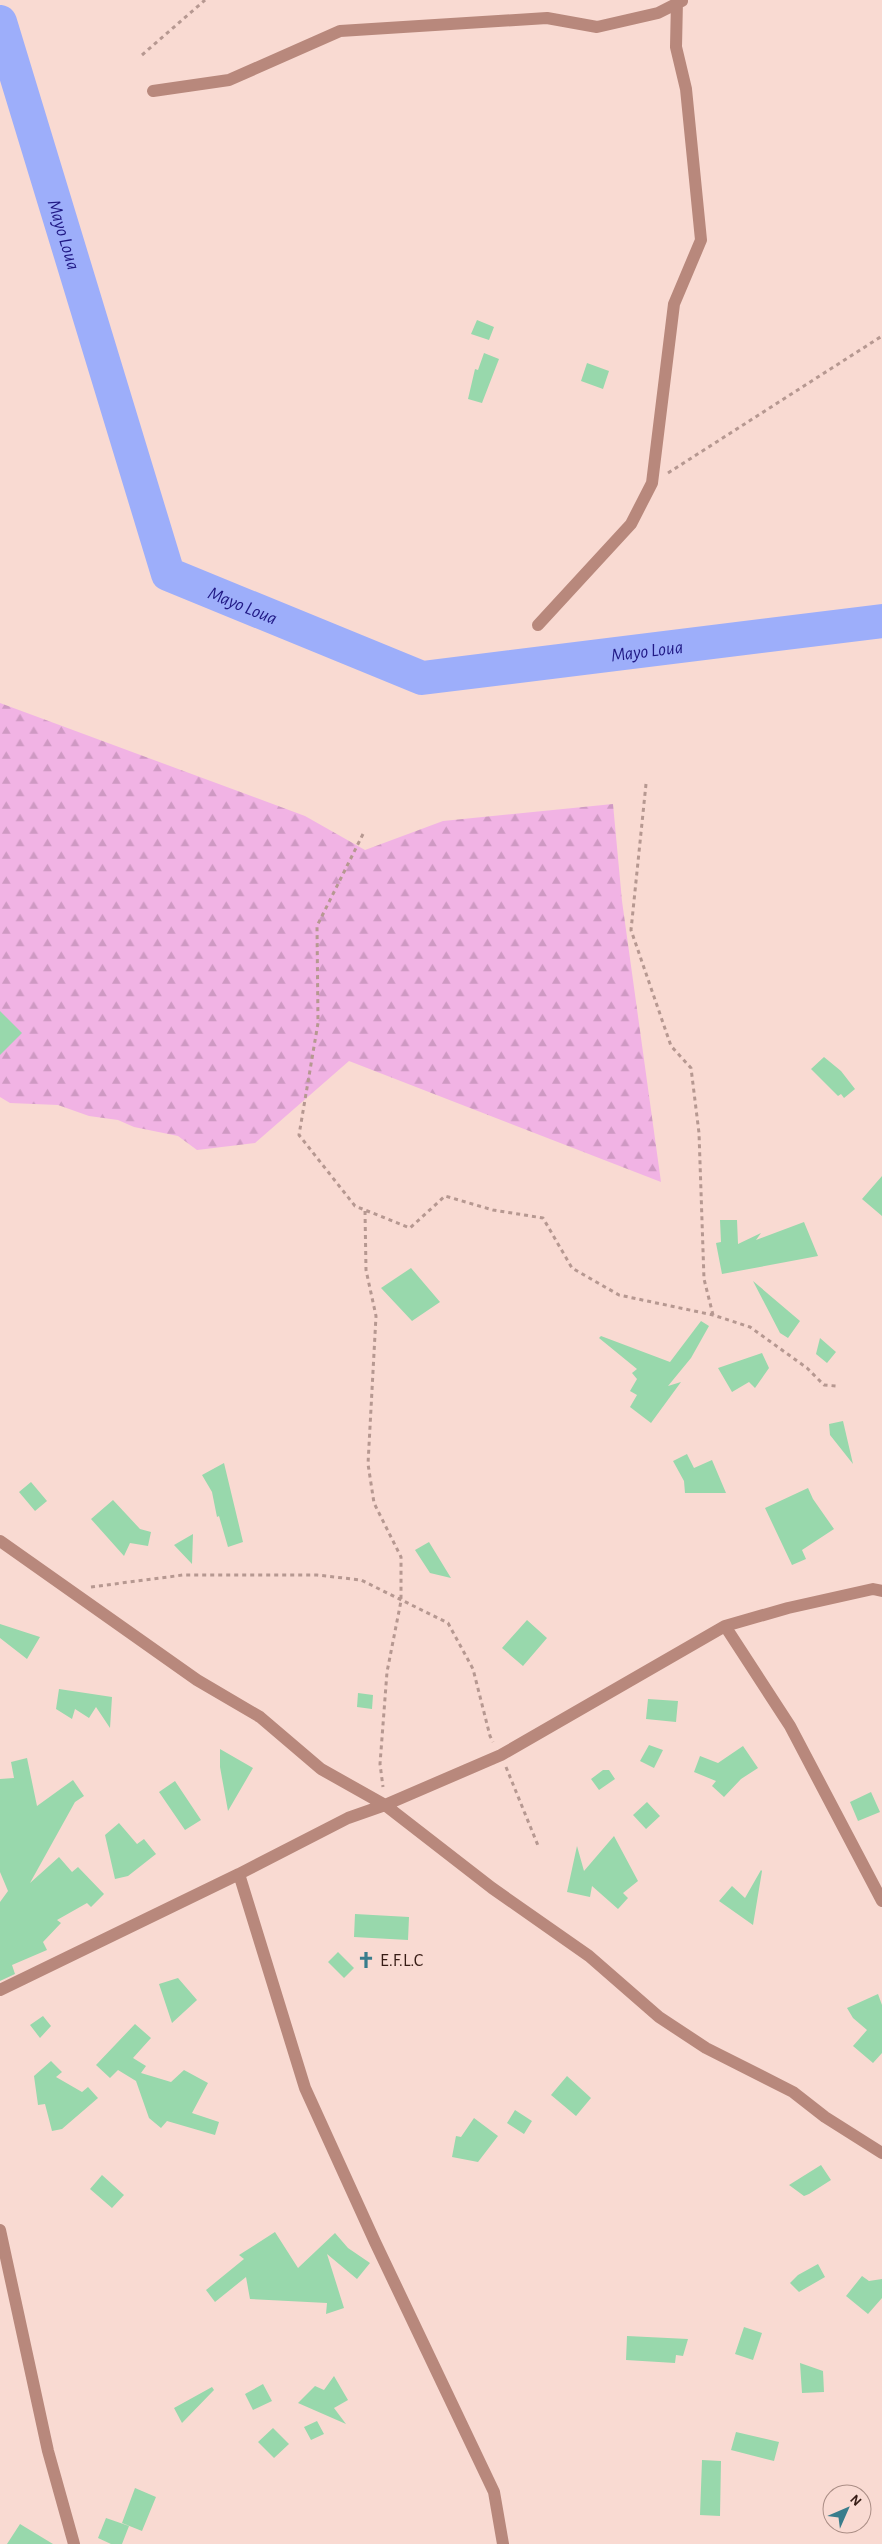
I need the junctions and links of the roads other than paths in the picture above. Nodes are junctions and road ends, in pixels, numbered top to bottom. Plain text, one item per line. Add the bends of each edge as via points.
1 (679, 1) edge
2 (153, 91) dead end
3 (538, 626) dead end
4 (0, 1541) edge
5 (882, 1591) edge
6 (725, 1626) junction
7 (385, 1805) junction
8 (239, 1874) junction
9 (882, 1901) edge
10 (0, 1990) edge
11 (882, 2153) edge
12 (0, 2230) edge
13 (74, 2544) edge
14 (502, 2544) edge

1 - 2 street via 658,13 597,27 547,18 340,31 229,80
1 - 3 street via 676,47 686,89 701,240 674,304 652,483 631,524
4 - 7 street via 197,1680 260,1717 321,1769
5 - 6 street via 873,1590 788,1608
6 - 7 street via 501,1755
6 - 9 street via 790,1726
7 - 8 street via 348,1818
7 - 11 street via 492,1888 589,1956 659,2017 706,2048 793,2092 825,2117
8 - 10 street
8 - 14 street via 305,2088 494,2492
12 - 13 street via 48,2451

